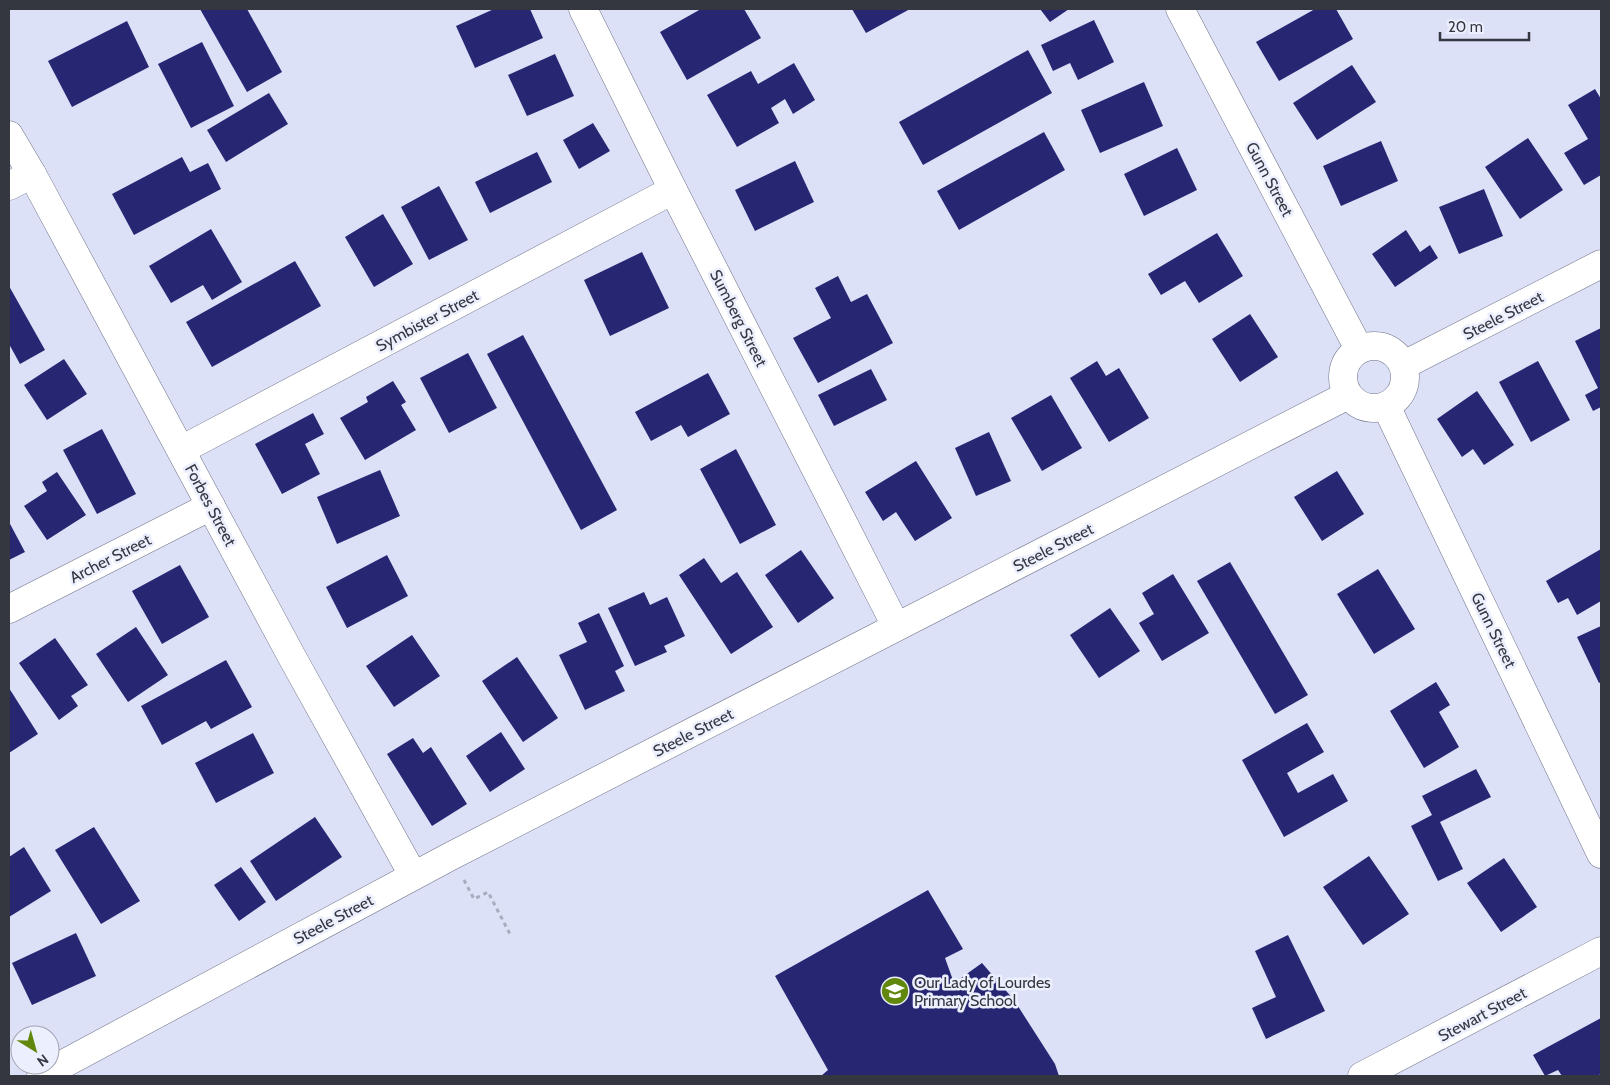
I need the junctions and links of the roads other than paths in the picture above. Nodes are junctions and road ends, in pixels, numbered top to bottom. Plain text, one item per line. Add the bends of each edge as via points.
1 (583, 9) edge
2 (1180, 9) edge
3 (9, 135) edge
4 (20, 180) edge
5 (673, 190) junction
6 (1601, 264) edge
7 (1359, 349) junction
8 (1404, 365) junction
9 (1348, 395) junction
10 (1386, 406) junction
11 (181, 450) junction
12 (211, 506) junction
13 (9, 609) edge
14 (896, 626) junction
15 (1601, 854) edge
16 (414, 875) junction
17 (1601, 951) edge
18 (41, 1076) edge
19 (1362, 1076) edge

1 - 5 street, Sumberg Street
2 - 7 street, Gunn Street
3 - 4 street, Forbes Street
4 - 11 street, Forbes Street
5 - 11 street, Symbister Street
5 - 14 street, Sumberg Street
6 - 8 street, Steele Street
7 - 8 street via 1383,346 1393,351
7 - 9 street via 1346,362 1343,372
8 - 10 street via 1405,383 1401,394
9 - 10 street via 1360,405 1370,408
9 - 14 street, Steele Street
10 - 15 street, Gunn Street
11 - 12 street, Forbes Street
12 - 13 street, Archer Street
12 - 16 street, Forbes Street
14 - 16 street, Steele Street
16 - 18 street, Steele Street
17 - 19 street, Stewart Street

